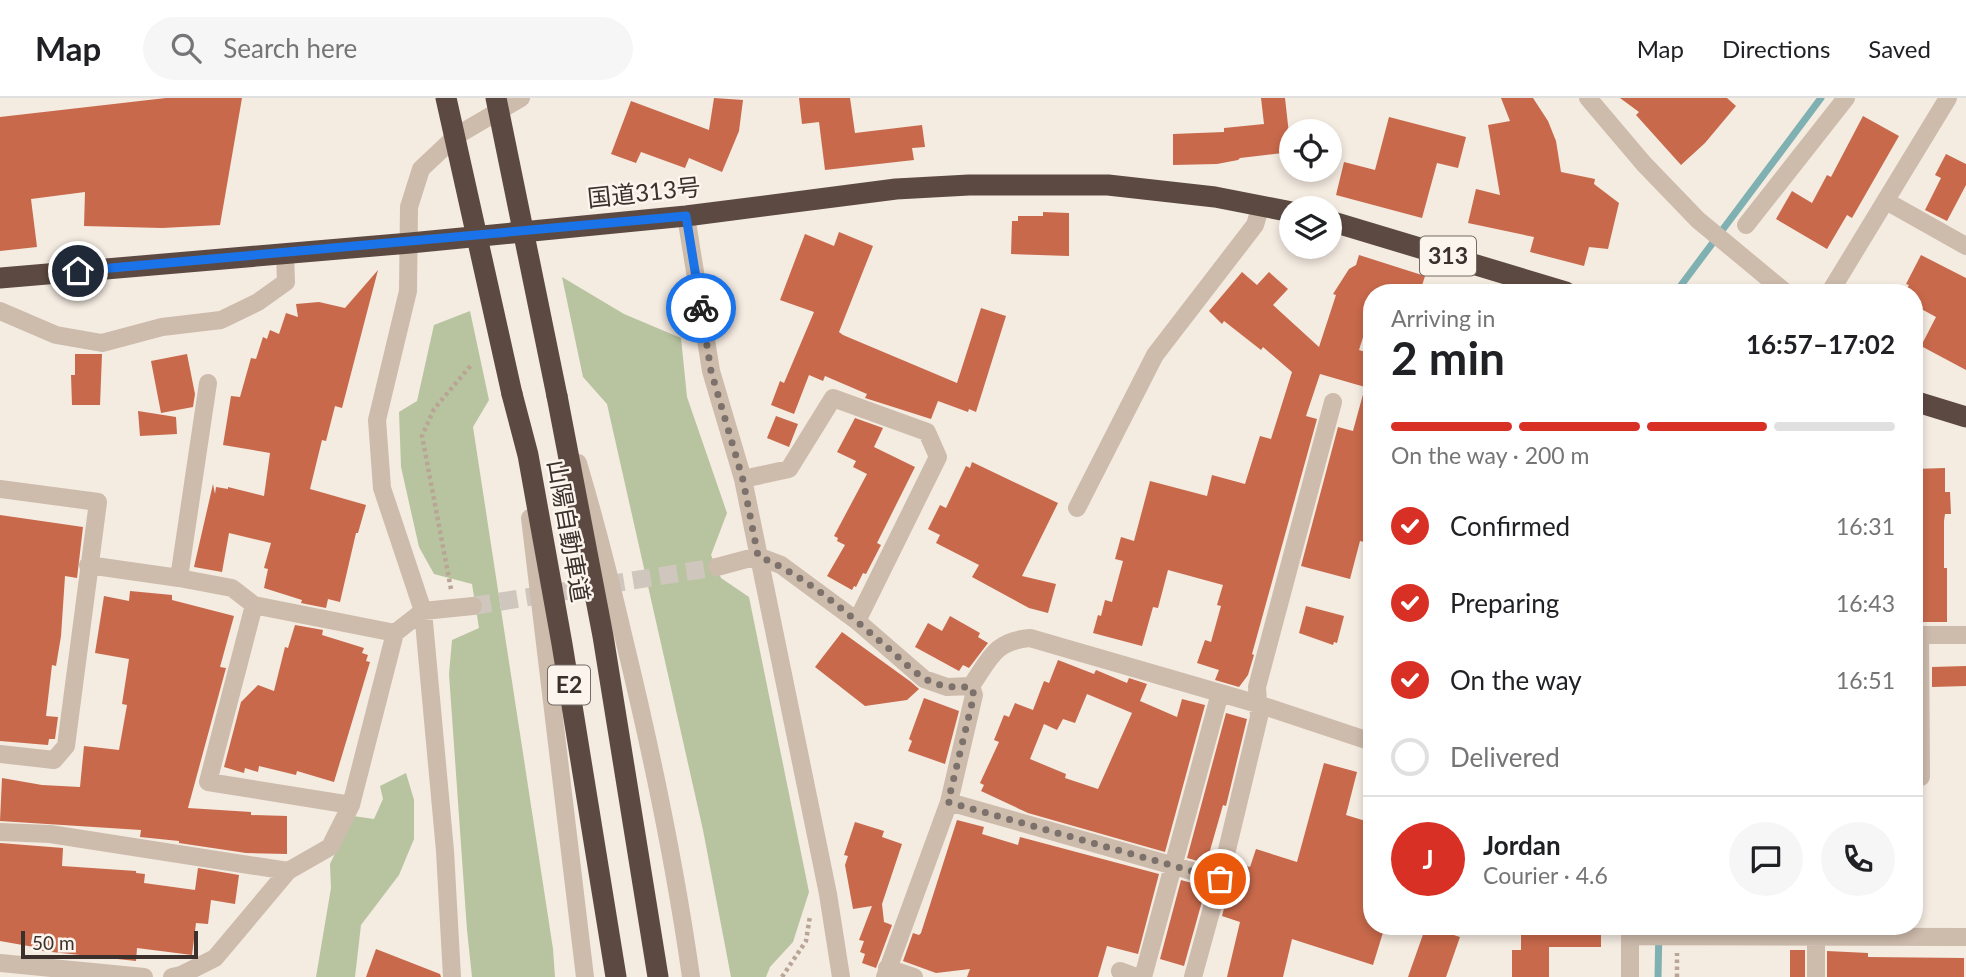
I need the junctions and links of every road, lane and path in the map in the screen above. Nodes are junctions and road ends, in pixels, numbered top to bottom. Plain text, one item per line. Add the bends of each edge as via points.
1 (446, 98) edge
2 (496, 98) edge
3 (521, 98) edge
4 (1588, 98) edge
5 (1846, 98) edge
6 (1948, 98) edge
7 (1886, 201) junction
8 (1261, 205) junction
9 (1279, 209) edge
10 (686, 216) junction
11 (1342, 225) edge
12 (1746, 225) dead end
13 (410, 243) junction
14 (1966, 246) edge
15 (285, 254) junction
16 (0, 278) edge
17 (1539, 284) edge
18 (1775, 284) edge
19 (1835, 284) edge
20 (0, 311) edge
21 (472, 364) dead end
22 (208, 383) dead end
23 (513, 394) junction
24 (557, 396) junction
25 (1333, 402) dead end
26 (1923, 404) edge
27 (1966, 417) edge
28 (743, 480) junction
29 (0, 489) edge
30 (1077, 508) dead end
31 (758, 556) junction
32 (88, 565) junction
33 (717, 566) tunnel mouth
34 (179, 578) junction
35 (254, 605) junction
36 (473, 606) tunnel mouth
37 (455, 608) junction
38 (423, 611) junction
39 (857, 621) junction
40 (395, 633) junction
41 (1923, 635) edge
42 (1966, 635) edge
43 (971, 687) junction
44 (1220, 693) junction
45 (1258, 704) junction
46 (1363, 739) edge
47 (0, 754) edge
48 (948, 802) junction
49 (351, 805) junction
50 (0, 832) edge
51 (1174, 866) junction
52 (288, 871) junction
53 (1220, 879) junction
54 (828, 894) junction
55 (1636, 935) edge
56 (1662, 935) edge
57 (1695, 935) edge
58 (1807, 935) edge
59 (1966, 937) edge
60 (1816, 938) junction
61 (0, 963) edge
62 (28, 971) edge
63 (886, 973) edge
64 (447, 974) edge
65 (144, 977) edge
66 (172, 977) edge
67 (585, 977) edge
68 (616, 977) edge
69 (658, 977) edge
70 (691, 977) edge
71 (782, 977) edge
72 (841, 977) edge
73 (914, 977) edge
74 (1143, 977) edge
75 (1193, 977) edge
76 (1630, 977) edge
77 (1816, 977) edge

1 - 23 highway, 山陽自動車道 / E2, bridge
2 - 24 highway, 山陽自動車道 / E2, bridge
3 - 13 street via 456,136 421,169 409,207
4 - 18 street via 1698,220
5 - 12 street
6 - 7 street
7 - 14 street
7 - 19 street
8 - 9 highway, 国道313号
8 - 10 highway, 国道313号 via 1108,184 969,185 896,189
8 - 30 street via 1255,225 1155,355
10 - 13 highway, 国道313号
10 - 28 street via 711,371
11 - 17 highway, 313
13 - 15 highway, 国道313号
13 - 38 street via 408,291 377,420 383,488
15 - 16 highway, 国道313号
15 - 20 street via 286,282 221,320 162,327 102,343 56,335
21 - 37 path via 434,409 422,436
22 - 34 street
23 - 67 street
23 - 68 highway, 山陽自動車道 / E2 via 562,644
24 - 69 highway, 山陽自動車道 / E2 via 603,636
24 - 70 street via 595,520 646,728
25 - 45 street via 1257,687
26 - 27 highway
28 - 31 street
28 - 39 street via 789,469 833,398 927,432 938,457
29 - 32 street via 99,502
31 - 33 street
31 - 39 street via 781,565
31 - 54 street
32 - 34 street
32 - 47 street via 66,746 54,760
34 - 35 street via 232,588
35 - 40 street
35 - 49 street via 208,782
36 - 37 street
37 - 38 street
38 - 40 street
38 - 64 street via 445,851
39 - 43 street via 925,679 947,687
40 - 49 street
41 - 42 street
43 - 44 street via 996,650 1011,639 1030,638
43 - 48 street via 974,695
44 - 45 street
44 - 51 street
45 - 46 street
45 - 53 street via 1259,717
48 - 51 street
48 - 63 street
49 - 52 street via 330,847
50 - 52 street via 50,834
51 - 53 street
51 - 74 street
52 - 66 street via 215,958
53 - 75 street
54 - 71 path via 811,909 806,941
54 - 72 street
55 - 76 street
56 - 57 street
58 - 60 street
59 - 60 street
60 - 77 street
61 - 62 street
62 - 65 street
63 - 73 street

